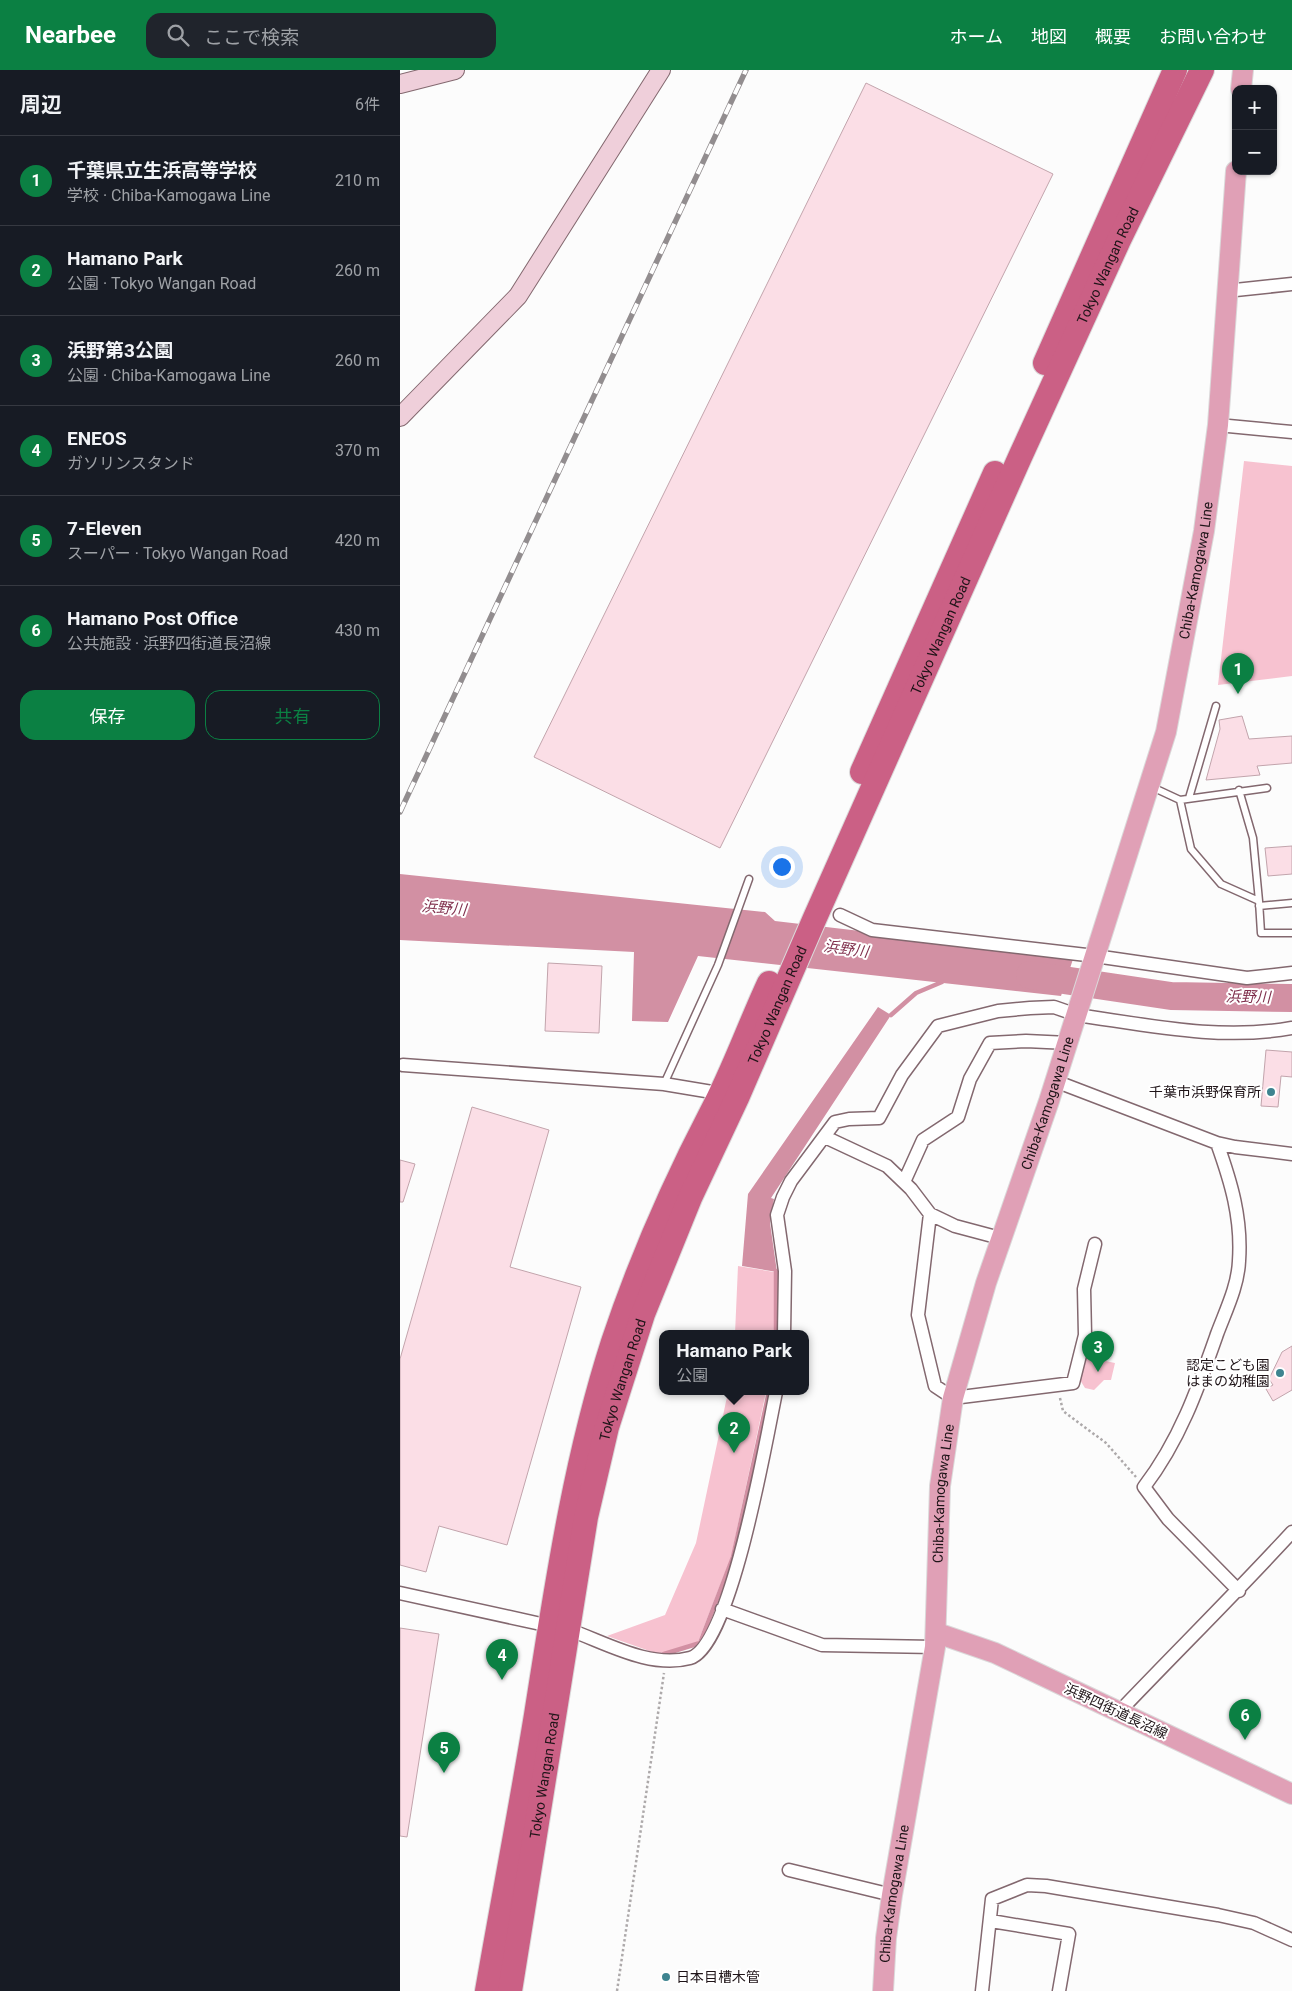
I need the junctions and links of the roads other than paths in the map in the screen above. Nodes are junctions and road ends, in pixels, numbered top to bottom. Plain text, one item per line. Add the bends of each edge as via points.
1 (455, 70) edge
2 (661, 70) edge
3 (1175, 70) edge
4 (1202, 70) edge
5 (1243, 70) edge
6 (400, 84) edge
7 (1242, 85) edge
8 (1236, 175) edge
9 (1292, 284) edge
10 (1226, 291) junction
11 (400, 417) edge
12 (1218, 426) junction
13 (1292, 432) edge
14 (1216, 706) dead end
15 (1151, 787) junction
16 (1267, 788) dead end
17 (1239, 790) junction
18 (1189, 798) junction
19 (1180, 800) junction
20 (749, 879) dead end
21 (1259, 903) junction
22 (1292, 904) edge
23 (840, 914) dead end
24 (806, 919) junction
25 (1292, 933) edge
26 (1095, 956) junction
27 (1292, 973) edge
28 (1077, 1013) junction
29 (1292, 1028) edge
30 (1068, 1043) junction
31 (402, 1065) edge
32 (1055, 1081) junction
33 (664, 1084) junction
34 (728, 1096) junction
35 (825, 1137) junction
36 (1217, 1143) junction
37 (1292, 1154) edge
38 (904, 1182) junction
39 (930, 1214) junction
40 (1000, 1238) junction
41 (1095, 1244) dead end
42 (784, 1330) edge
43 (775, 1395) edge
44 (953, 1398) junction
45 (1289, 1539) edge
46 (1239, 1591) junction
47 (400, 1592) edge
48 (722, 1609) junction
49 (558, 1628) junction
50 (936, 1640) junction
51 (1119, 1712) junction
52 (1292, 1794) edge
53 (789, 1870) dead end
54 (892, 1895) junction
55 (991, 1921) junction
56 (1292, 1940) edge
57 (487, 1991) edge
58 (510, 1991) edge
59 (883, 1991) edge
60 (982, 1991) edge
61 (1059, 1991) edge

1 - 6 street
2 - 11 street via 518,296
3 - 24 highway, Tokyo Wangan Road
4 - 24 highway, Tokyo Wangan Road via 1115,249
5 - 7 main road
8 - 10 main road, Chiba-Kamogawa Line
9 - 10 street
10 - 12 main road, Chiba-Kamogawa Line
12 - 13 street
12 - 15 main road, Chiba-Kamogawa Line via 1186,635
14 - 18 lane
15 - 19 lane
15 - 26 main road, Chiba-Kamogawa Line
16 - 17 lane
17 - 18 lane
17 - 21 lane via 1253,838
18 - 19 lane
19 - 21 lane via 1191,849 1221,884
20 - 33 lane via 718,966
21 - 22 lane
21 - 25 lane via 1261,933
23 - 26 street via 872,930
24 - 34 highway, Tokyo Wangan Road
26 - 27 street via 1247,978
26 - 28 main road, Chiba-Kamogawa Line
28 - 29 street via 1224,1034
28 - 30 main road, Chiba-Kamogawa Line
28 - 35 street via 1054,1007 1030,1008 998,1011 938,1026 902,1075 879,1118 835,1122
30 - 32 main road, Chiba-Kamogawa Line
30 - 38 street via 990,1043 970,1079 958,1117 923,1140
31 - 33 street
32 - 36 street
32 - 40 main road, Chiba-Kamogawa Line
33 - 34 street
34 - 49 highway, Tokyo Wangan Road via 630,1350 596,1466
35 - 38 street via 887,1166
35 - 42 street via 783,1196 777,1215 785,1271
36 - 37 street
36 - 46 street via 1233,1188 1239,1228 1239,1262 1234,1287 1188,1414 1162,1464 1144,1487 1168,1519
38 - 39 street
39 - 40 street via 955,1226
39 - 44 street via 918,1316 935,1386
40 - 44 main road, Chiba-Kamogawa Line
41 - 44 street via 1084,1289 1085,1335 1073,1383
43 - 48 street via 740,1559
44 - 50 main road, Chiba-Kamogawa Line via 940,1486
45 - 46 street
46 - 51 street via 1200,1626
47 - 49 street
48 - 49 street via 704,1649 693,1657 666,1661 639,1656
48 - 50 street via 822,1645
49 - 57 highway, Tokyo Wangan Road via 522,1797
49 - 58 highway, Tokyo Wangan Road
50 - 51 main road, 浜野四街道長沼線 via 995,1654
50 - 54 main road, Chiba-Kamogawa Line
51 - 52 main road, 浜野四街道長沼線
53 - 54 street
54 - 59 main road, Chiba-Kamogawa Line
55 - 56 street via 992,1899 1028,1884 1218,1915 1254,1924
55 - 60 street
55 - 61 street via 1069,1934

